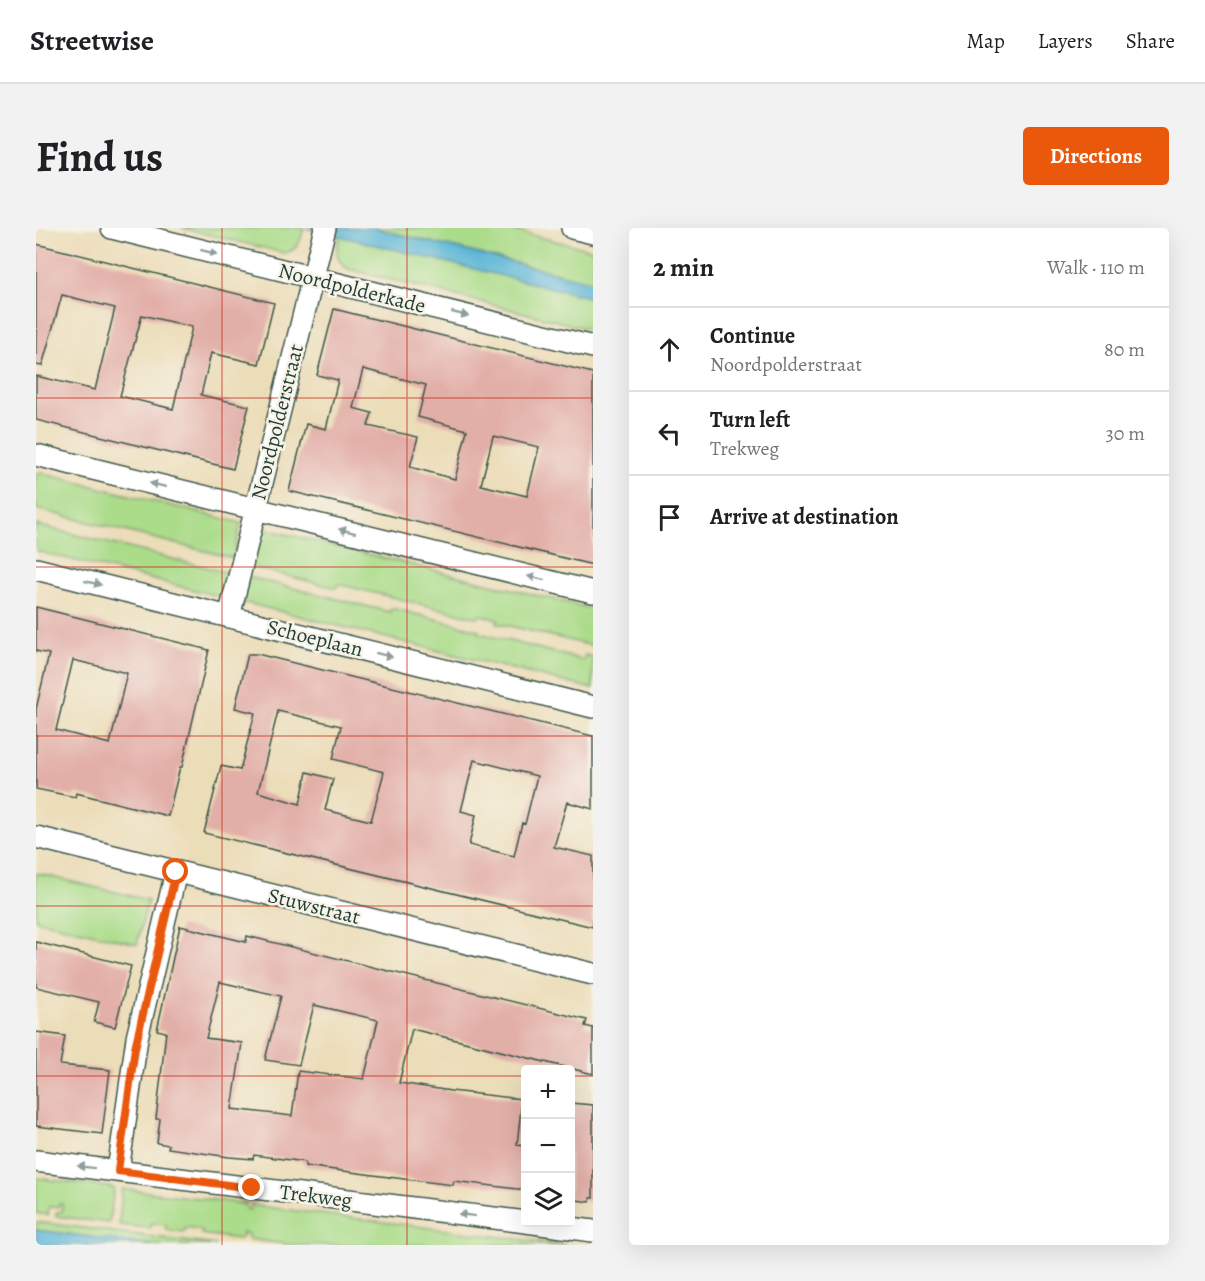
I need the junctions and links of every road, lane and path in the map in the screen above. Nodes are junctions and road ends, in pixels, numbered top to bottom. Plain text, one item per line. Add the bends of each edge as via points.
1 (112, 228) edge
2 (572, 228) edge
3 (324, 231) edge
4 (593, 233) edge
5 (313, 278) junction
6 (593, 347) edge
7 (36, 455) edge
8 (255, 509) junction
9 (36, 569) edge
10 (593, 592) edge
11 (229, 617) junction
12 (593, 707) edge
13 (36, 837) edge
14 (176, 872) junction
15 (593, 974) edge
16 (36, 1161) edge
17 (118, 1171) junction
18 (521, 1221) edge
19 (563, 1227) edge
20 (593, 1231) edge

1 -> 5 street, Noordpolderkade
2 - 4 street
3 - 5 street, Noordpolderstraat
5 -> 6 street, Noordpolderkade
5 - 8 street, Noordpolderstraat
8 -> 7 street
10 -> 8 street
8 - 11 street, Noordpolderstraat
9 -> 11 street, Schoeplaan
11 -> 12 street, Schoeplaan
13 - 14 street, Stuwstraat
14 - 15 street, Stuwstraat
14 - 17 street via 135,1048
17 -> 16 street, Trekweg
18 -> 17 street, Trekweg
19 - 20 street, Trekweg

